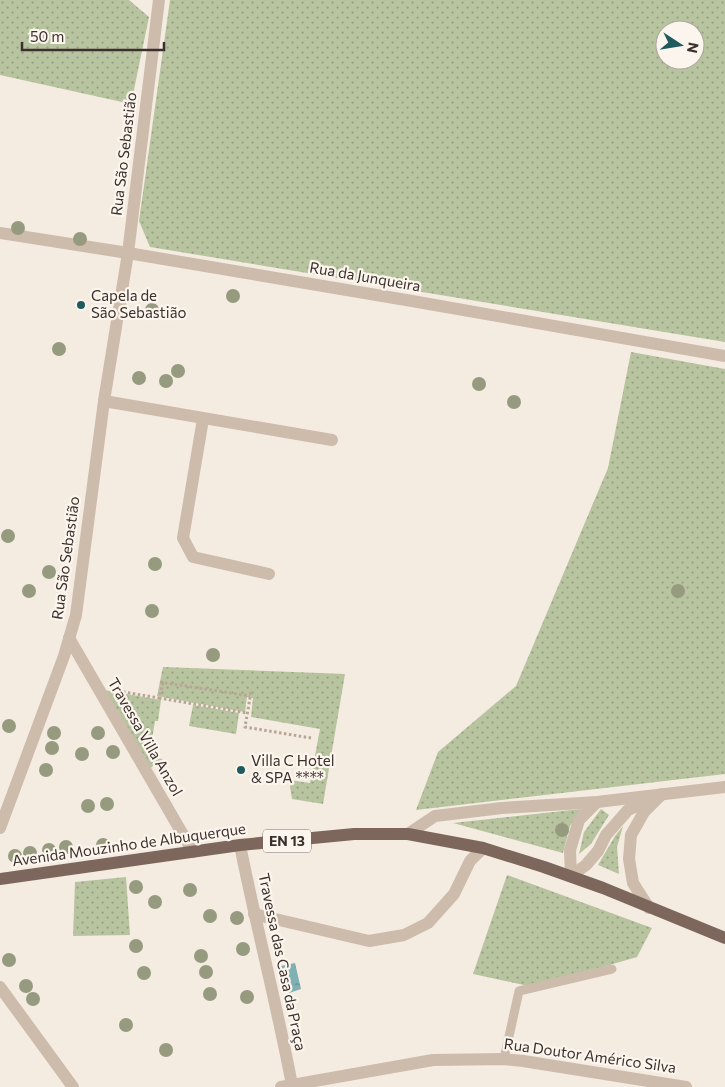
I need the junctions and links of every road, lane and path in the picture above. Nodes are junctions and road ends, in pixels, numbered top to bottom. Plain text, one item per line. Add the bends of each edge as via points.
1 (159, 0) edge
2 (0, 233) edge
3 (128, 253) junction
4 (725, 356) edge
5 (104, 401) junction
6 (203, 419) junction
7 (332, 440) dead end
8 (269, 574) dead end
9 (70, 638) junction
10 (97, 688) junction
11 (159, 698) junction
12 (247, 713) junction
13 (311, 738) dead end
14 (725, 787) edge
15 (662, 794) junction
16 (597, 802) junction
17 (0, 828) edge
18 (408, 834) junction
19 (240, 845) junction
20 (483, 848) junction
21 (193, 852) junction
22 (570, 876) junction
23 (0, 879) edge
24 (649, 908) junction
25 (254, 914) junction
26 (725, 938) edge
27 (612, 969) dead end
28 (1, 990) edge
29 (504, 1059) junction
30 (286, 1086) edge
31 (74, 1087) edge
32 (686, 1087) edge

1 - 3 street, Rua São Sebastião
2 - 3 street, Rua da Junqueira
3 - 4 street, Rua da Junqueira
3 - 5 street, Rua São Sebastião
5 - 6 street
5 - 9 street, Rua São Sebastião via 76,615
6 - 7 street
6 - 8 street via 183,538 192,557
9 - 10 street, Travessa Villa Anzol
9 - 17 street, Rua São Sebastião
10 - 11 path
10 - 21 street, Travessa Villa Anzol
11 - 12 path
11 - 12 path via 161,682 251,694
12 - 13 path via 245,727
14 - 15 street
15 - 16 street
15 - 22 street via 628,810 586,865
15 - 24 street via 644,812 631,835 629,859 633,883
16 - 18 street via 435,816
16 - 22 street via 579,820 570,850
18 - 19 main road, Avenida Mouzinho de Albuquerque / EN 13 via 354,834
18 - 20 main road, Avenida Mouzinho de Albuquerque / EN 13
19 - 21 main road, Avenida Mouzinho de Albuquerque / EN 13
19 - 25 street, Travessa das Casa da Praça
20 - 22 main road, Avenida Mouzinho de Albuquerque / EN 13
20 - 25 street via 470,861 454,894 428,923 404,935 369,941
21 - 23 main road, Avenida Mouzinho de Albuquerque / EN 13
22 - 24 main road, Avenida Mouzinho de Albuquerque / EN 13
24 - 26 main road, Avenida Mouzinho de Albuquerque / EN 13
25 - 30 street, Travessa das Casa da Praça via 280,1025
27 - 29 lane via 519,991
28 - 31 street
29 - 30 street, Rua Doutor Américo Silva via 433,1060
29 - 32 street, Rua Doutor Américo Silva

